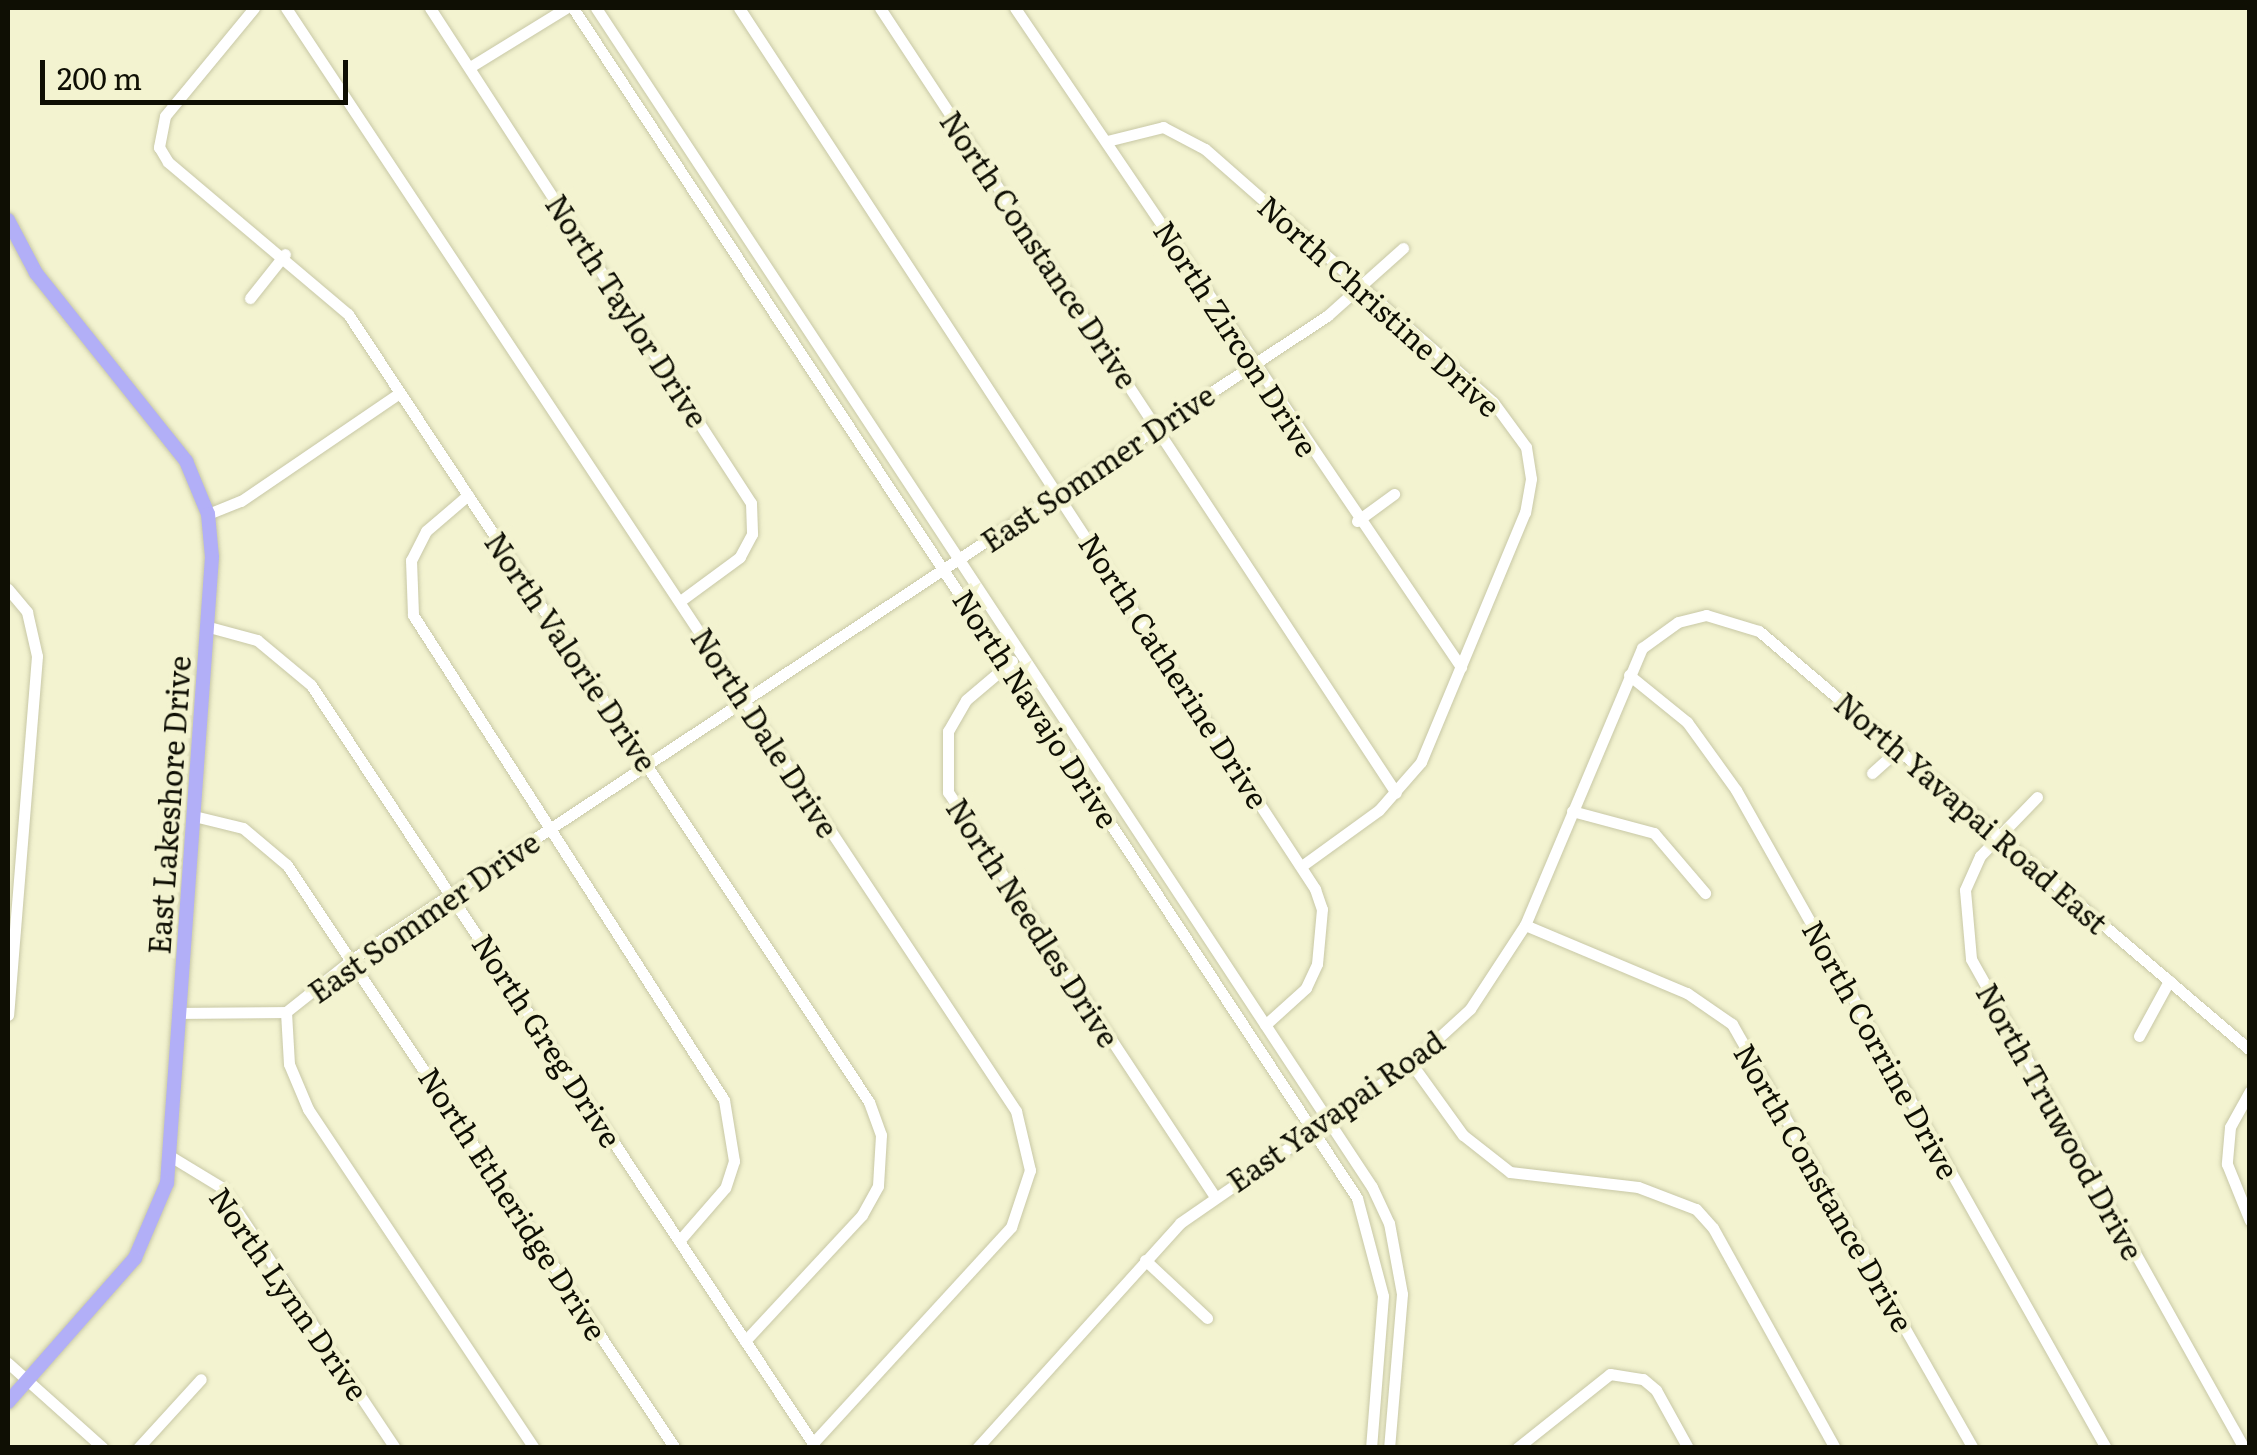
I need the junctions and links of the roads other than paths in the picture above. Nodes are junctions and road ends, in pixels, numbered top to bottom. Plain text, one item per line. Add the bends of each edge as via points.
1 (254, 8) edge
2 (286, 8) edge
3 (430, 8) edge
4 (570, 8) edge
5 (596, 8) edge
6 (739, 8) edge
7 (880, 8) edge
8 (1015, 8) edge
9 (470, 67) junction
10 (1107, 142) junction
11 (8, 220) edge
12 (1403, 248) dead end
13 (285, 254) junction
14 (1364, 290) junction
15 (250, 298) dead end
16 (1253, 362) junction
17 (398, 394) junction
18 (1158, 427) junction
19 (1058, 492) junction
20 (1394, 494) dead end
21 (468, 495) junction
22 (208, 514) junction
23 (1357, 521) junction
24 (959, 559) junction
25 (945, 568) junction
26 (8, 589) edge
27 (680, 601) junction
28 (1678, 622) joint
29 (210, 626) junction
30 (1022, 654) junction
31 (1007, 664) junction
32 (1461, 667) junction
33 (1629, 674) junction
34 (743, 698) junction
35 (1900, 748) junction
36 (646, 763) junction
37 (1872, 774) dead end
38 (1396, 793) junction
39 (2037, 798) dead end
40 (1572, 811) junction
41 (194, 816) junction
42 (550, 828) junction
43 (1999, 834) junction
44 (1302, 866) junction
45 (452, 893) junction
46 (1705, 893) dead end
47 (1525, 924) junction
48 (354, 958) junction
49 (2169, 980) junction
50 (286, 1012) junction
51 (179, 1013) junction
52 (8, 1015) edge
53 (1268, 1024) junction
54 (1253, 1034) junction
55 (2139, 1036) dead end
56 (2250, 1050) edge
57 (1410, 1064) junction
58 (2250, 1091) edge
59 (1329, 1119) junction
60 (1316, 1128) junction
61 (170, 1156) junction
62 (1213, 1194) junction
63 (2250, 1220) edge
64 (679, 1240) junction
65 (1145, 1260) junction
66 (1207, 1318) dead end
67 (746, 1341) junction
68 (1382, 1346) junction
69 (1400, 1348) junction
70 (8, 1362) edge
71 (202, 1379) dead end
72 (27, 1381) junction
73 (8, 1402) edge
74 (815, 1445) edge
75 (982, 1446) edge
76 (2247, 1447) edge
77 (103, 1448) edge
78 (138, 1448) edge
79 (394, 1448) edge
80 (534, 1448) edge
81 (675, 1448) edge
82 (1371, 1448) edge
83 (1389, 1448) edge
84 (1517, 1448) edge
85 (1688, 1448) edge
86 (1835, 1448) edge
87 (1973, 1448) edge
88 (2106, 1448) edge

1 - 13 street, North Valorie Drive via 165,116 159,147 168,162
2 - 27 street, North Dale Drive
3 - 9 street, North Taylor Drive
4 - 9 street
4 - 25 street, North Navajo Drive
5 - 24 street, North Navajo Drive
6 - 19 street, North Catherine Drive
7 - 18 street, North Constance Drive
8 - 10 street, North Zircon Drive
9 - 27 street, North Taylor Drive via 751,503 752,534 740,557
10 - 14 street, North Christine Drive via 1139,129 1185,135
10 - 16 street, North Zircon Drive
11 - 22 main road, East Lakeshore Drive via 36,273 186,461
12 - 14 street, East Sommer Drive
13 - 15 street
13 - 17 street, North Valorie Drive via 348,314
14 - 16 street, East Sommer Drive
14 - 32 street, North Christine Drive via 1494,402 1526,448 1531,479 1525,512
16 - 18 street, East Sommer Drive
16 - 23 street, North Zircon Drive
17 - 21 street, North Valorie Drive
17 - 22 street via 240,501
18 - 19 street, East Sommer Drive
18 - 38 street, North Constance Drive
19 - 24 street, East Sommer Drive
19 - 44 street, North Catherine Drive
20 - 23 street
21 - 36 street, North Valorie Drive
21 - 42 street via 426,532 411,560 413,615
22 - 29 main road, East Lakeshore Drive
23 - 32 street, North Zircon Drive
24 - 25 street, East Sommer Drive
24 - 30 street, North Navajo Drive
25 - 31 street, North Navajo Drive
25 - 34 street, East Sommer Drive
26 - 52 street via 26,612 37,656
27 - 34 street, North Dale Drive
28 - 33 street, East Yavapai Road via 1642,648
28 - 35 street, North Yavapai Road East via 1706,615 1759,631
29 - 41 main road, East Lakeshore Drive
29 - 45 street, North Greg Drive via 257,640 292,664
30 - 31 street, North Needles Drive
30 - 53 street, North Navajo Drive
31 - 54 street, North Navajo Drive
31 - 62 street, North Needles Drive via 966,700 948,731 948,792
32 - 38 street, North Christine Drive via 1421,762
33 - 40 street, East Yavapai Road
33 - 88 street, North Corrine Drive via 1687,722 1736,790
34 - 36 street, East Sommer Drive
34 - 74 street, North Dale Drive via 1016,1111 1030,1170 1011,1227
35 - 37 street
35 - 43 street, North Yavapai Road East
36 - 42 street, East Sommer Drive
36 - 67 street, North Valorie Drive via 869,1102 881,1134 878,1186 862,1214
38 - 44 street, North Christine Drive
39 - 43 street, North Truwood Drive
40 - 46 street via 1665,840
40 - 47 street, East Yavapai Road
41 - 48 street, North Etheridge Drive via 222,820 267,843
41 - 51 main road, East Lakeshore Drive
42 - 45 street, East Sommer Drive
42 - 64 street via 724,1100 732,1128 730,1174 709,1212
43 - 49 street, North Yavapai Road East
43 - 76 street, North Truwood Drive via 1966,890 1971,959
44 - 53 street, North Catherine Drive via 1322,909 1317,964 1306,988
45 - 48 street, East Sommer Drive
45 - 64 street, North Greg Drive
47 - 57 street, East Yavapai Road via 1470,1009
47 - 87 street, North Constance Drive via 1687,993 1732,1024
48 - 50 street, East Sommer Drive
48 - 81 street, North Etheridge Drive
49 - 55 street
49 - 56 street, North Yavapai Road East
50 - 51 street, East Sommer Drive
50 - 80 street, East Sommer Drive via 290,1064 308,1108
51 - 61 main road, East Lakeshore Drive
53 - 54 street, North Catherine Drive
53 - 59 street, North Navajo Drive
54 - 60 street, North Navajo Drive
57 - 59 street, East Yavapai Road
57 - 86 street via 1463,1135 1510,1172 1638,1187 1696,1209 1714,1228
58 - 63 street via 2230,1127 2227,1164
59 - 60 street, East Yavapai Road
59 - 69 street, North Navajo Drive via 1389,1224 1402,1294
60 - 62 street, East Yavapai Road
60 - 68 street, North Navajo Drive via 1370,1230 1383,1296
61 - 72 main road, East Lakeshore Drive via 149,1236
61 - 79 street, North Lynn Drive via 221,1187
62 - 65 street, East Yavapai Road
64 - 67 street, North Greg Drive
65 - 66 street
65 - 75 street, East Yavapai Road
67 - 74 street, North Greg Drive
68 - 69 street
68 - 82 street, North Navajo Drive
69 - 83 street, North Navajo Drive
70 - 72 street
71 - 78 street
72 - 73 main road, East Lakeshore Drive
72 - 77 street
84 - 85 street via 1610,1374 1642,1379 1656,1390

